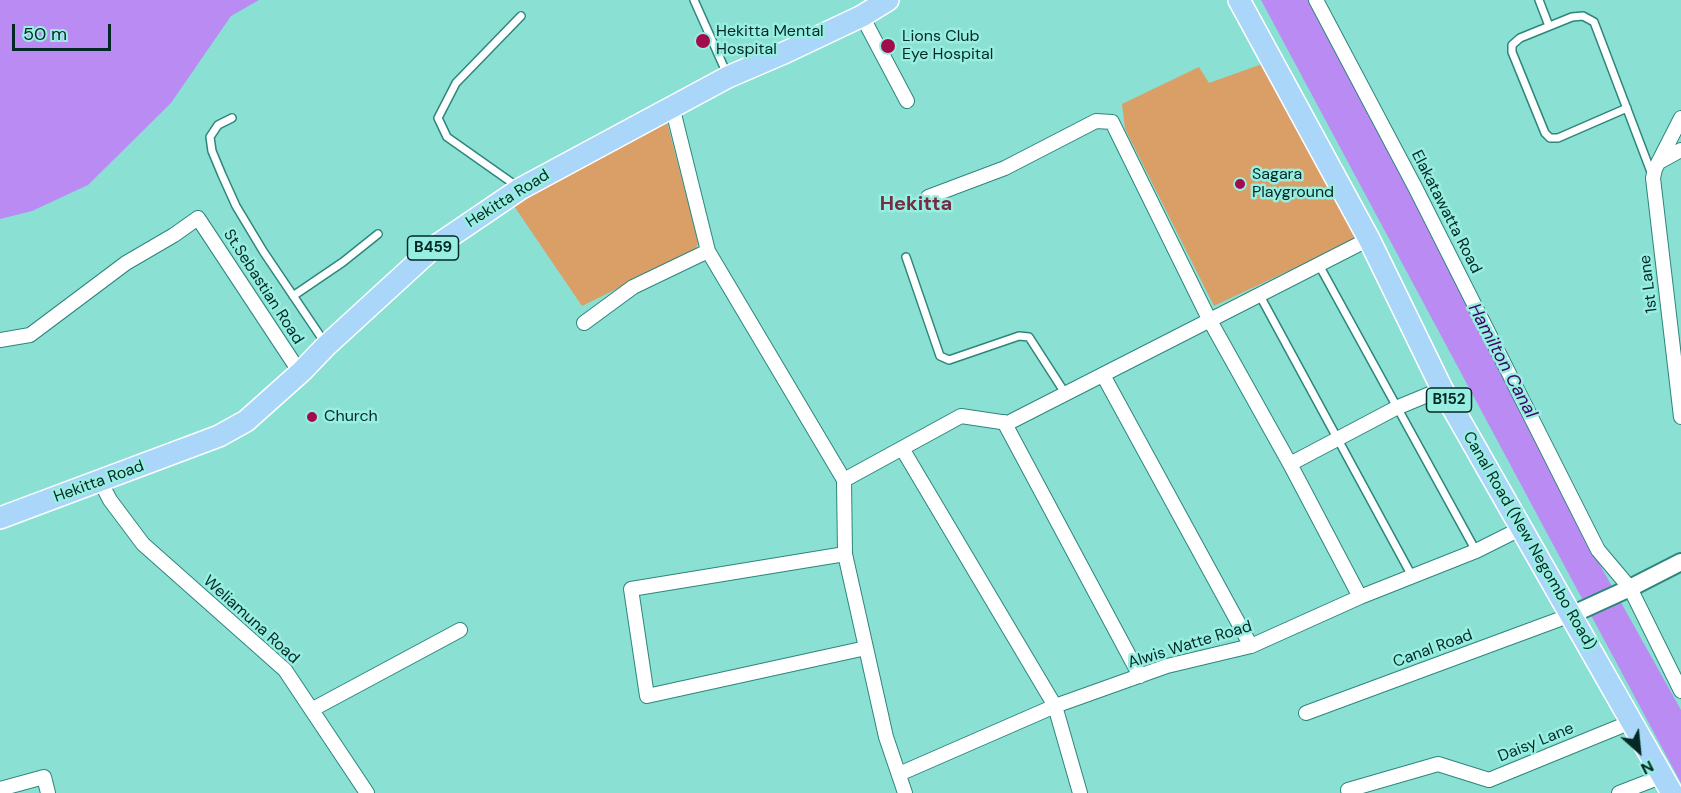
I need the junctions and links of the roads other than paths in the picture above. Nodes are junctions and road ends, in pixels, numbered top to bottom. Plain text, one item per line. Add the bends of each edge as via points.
1 (694, 0) edge
2 (888, 0) edge
3 (1239, 0) edge
4 (1316, 0) edge
5 (1539, 0) edge
6 (520, 16) dead end
7 (862, 16) junction
8 (1549, 26) junction
9 (728, 76) junction
10 (907, 101) dead end
11 (672, 105) junction
12 (1626, 108) junction
13 (232, 118) dead end
14 (1681, 118) edge
15 (1681, 150) edge
16 (1659, 162) junction
17 (1653, 178) junction
18 (520, 189) junction
19 (928, 196) dead end
20 (378, 234) dead end
21 (1369, 239) junction
22 (708, 251) junction
23 (906, 257) dead end
24 (1319, 265) junction
25 (1259, 294) junction
26 (293, 296) junction
27 (1209, 319) junction
28 (584, 323) dead end
29 (0, 340) edge
30 (326, 345) junction
31 (302, 371) junction
32 (1103, 375) junction
33 (1443, 389) junction
34 (1065, 393) junction
35 (1396, 408) junction
36 (1681, 417) edge
37 (1004, 422) junction
38 (1337, 439) junction
39 (903, 450) junction
40 (1290, 464) junction
41 (844, 480) junction
42 (100, 482) junction
43 (0, 518) edge
44 (1522, 528) junction
45 (1476, 551) junction
46 (845, 554) junction
47 (1681, 562) edge
48 (1412, 576) junction
49 (1630, 588) junction
50 (1360, 597) junction
51 (1571, 615) junction
52 (460, 630) dead end
53 (1251, 646) junction
54 (866, 648) junction
55 (1140, 676) junction
56 (1681, 691) edge
57 (1055, 706) junction
58 (314, 709) junction
59 (1306, 713) dead end
60 (1631, 722) junction
61 (899, 774) junction
62 (1668, 785) edge
63 (0, 789) edge
64 (1348, 790) dead end
65 (48, 793) edge
66 (368, 793) edge
67 (905, 793) edge
68 (1080, 793) edge
69 (1619, 793) edge

1 - 9 lane
2 - 7 main road, Hekitta Road / B459
3 - 21 main road, Canal Road (New Negombo Road) / B152
4 - 49 street, Elakatawatta Road via 1598,550
5 - 8 lane
6 - 18 lane via 456,83 438,118 447,137
7 - 9 main road, Hekitta Road / B459
7 - 10 street
8 - 12 lane via 1577,16 1594,22
8 - 12 lane via 1515,41 1512,48 1545,133 1558,138
9 - 11 main road, Hekitta Road / B459
11 - 18 main road, Hekitta Road / B459
11 - 22 street
12 - 17 lane
13 - 26 lane via 218,125 210,137 212,151 236,207
14 - 16 street, 1st Lane
15 - 16 street
16 - 17 street, 1st Lane
17 - 36 street, 1st Lane
18 - 30 main road, Hekitta Road / B459 via 434,248
19 - 27 street via 1005,168 1096,121 1112,122
20 - 26 lane
21 - 24 street
21 - 33 main road, Canal Road (New Negombo Road) / B152
22 - 28 street via 633,287
22 - 41 street
23 - 34 lane via 940,356 949,360 1019,336 1029,337
24 - 25 street
24 - 35 lane
25 - 27 street
25 - 38 lane
26 - 30 lane
27 - 32 street
27 - 40 street
29 - 31 street, St.Sebastian Road via 30,335 126,263 198,218
30 - 31 main road, Hekitta Road / B459
31 - 42 main road, Hekitta Road / B459 via 246,422
32 - 34 street
32 - 53 street
33 - 35 street
33 - 44 main road, Canal Road (New Negombo Road) / B152
34 - 37 street
35 - 38 street
35 - 45 lane
37 - 39 street via 961,416
37 - 55 street
38 - 40 street
38 - 48 lane
39 - 41 street
39 - 57 street
40 - 50 street
41 - 46 street
42 - 43 main road, Hekitta Road / B459
42 - 58 street, Weliamuna Road via 143,544 285,670
44 - 45 street, Alwis Watte Road
44 - 51 main road, Canal Road (New Negombo Road) / B152
45 - 48 street, Alwis Watte Road
46 - 54 street
46 - 54 street via 631,589 647,696
47 - 49 street
48 - 50 street, Alwis Watte Road
49 - 51 street
49 - 56 street, Elakatawatta Road
50 - 53 street, Alwis Watte Road
51 - 59 street, Canal Road
51 - 60 main road, Canal Road (New Negombo Road) / B152
52 - 58 street
53 - 55 street, Alwis Watte Road
54 - 61 street via 886,737
55 - 57 street, Alwis Watte Road
57 - 61 street, Alwis Watte Road
57 - 68 street
58 - 66 street, Weliamuna Road
60 - 62 main road, Canal Road (New Negombo Road) / B152
60 - 64 street, Daisy Lane via 1489,780 1438,764
61 - 67 street
62 - 69 street
63 - 65 street via 44,777

